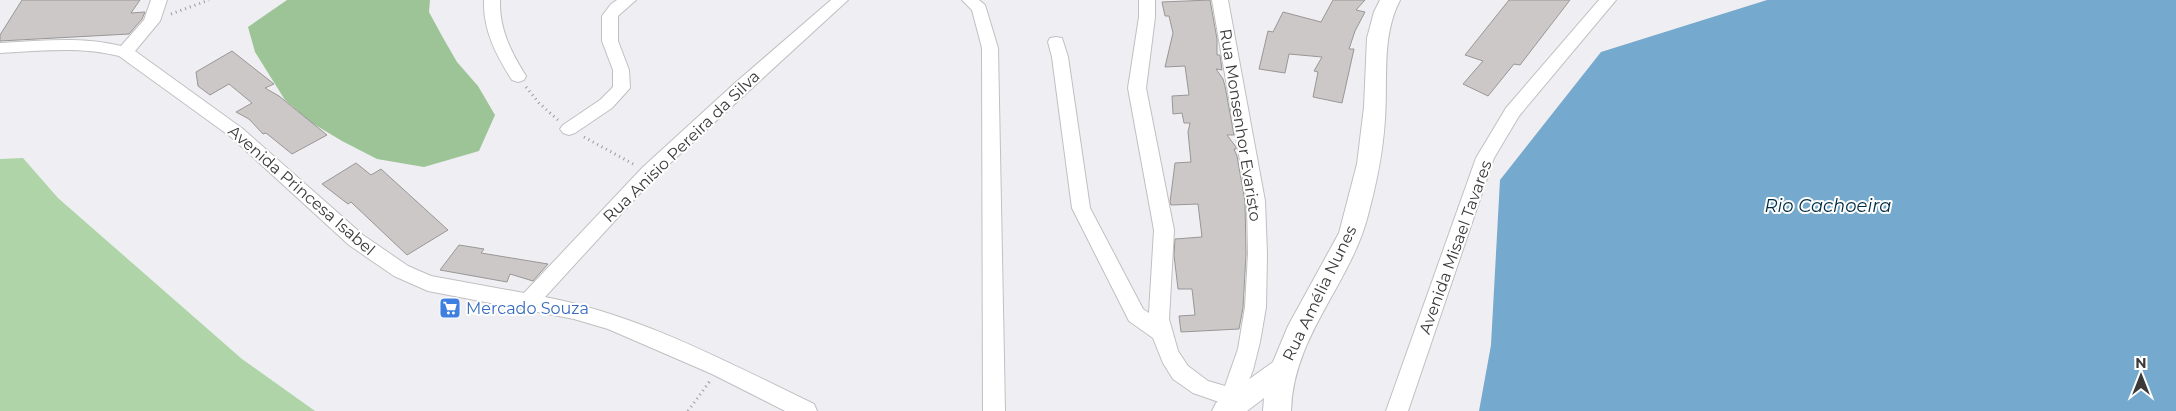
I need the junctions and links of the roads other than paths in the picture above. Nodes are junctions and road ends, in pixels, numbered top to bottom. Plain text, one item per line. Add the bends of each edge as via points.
1 (159, 0) edge
2 (492, 0) edge
3 (628, 0) edge
4 (840, 0) edge
5 (970, 0) edge
6 (1147, 0) edge
7 (1220, 0) edge
8 (1390, 0) edge
9 (1607, 1) edge
10 (1056, 42) dead end
11 (0, 48) edge
12 (125, 52) junction
13 (518, 76) dead end
14 (568, 128) dead end
15 (528, 301) junction
16 (1162, 333) junction
17 (1283, 369) junction
18 (1228, 406) edge
19 (806, 411) edge
20 (994, 411) edge
21 (1278, 411) edge
22 (1397, 411) edge

1 - 12 street via 152,21
2 - 13 street via 495,31 507,60
3 - 14 street via 610,16 610,41 621,70 621,88 606,104
4 - 15 street, Rua Anisio Pereira da Silva via 754,74 649,172
5 - 20 street via 979,8 990,48
6 - 16 street via 1137,88 1164,230 1159,319
7 - 18 street, Rua Monsenhor Evaristo via 1257,225 1256,304 1250,343
8 - 17 main road, Rua Amélia Nunes via 1377,34 1376,106 1371,155 1362,197 1347,242
9 - 22 street, Avenida Misael Tavares via 1512,112 1485,158
10 - 16 street via 1081,208 1136,315
11 - 12 street, Avenida Princesa Isabel via 79,44
12 - 15 street, Avenida Princesa Isabel via 237,133 356,240 402,271 428,283
15 - 19 street, Avenida Princesa Isabel via 574,310 614,323 719,368
16 - 18 street via 1174,368 1189,382 1212,392
17 - 18 main road
17 - 21 main road, Rua Amélia Nunes via 1276,398

